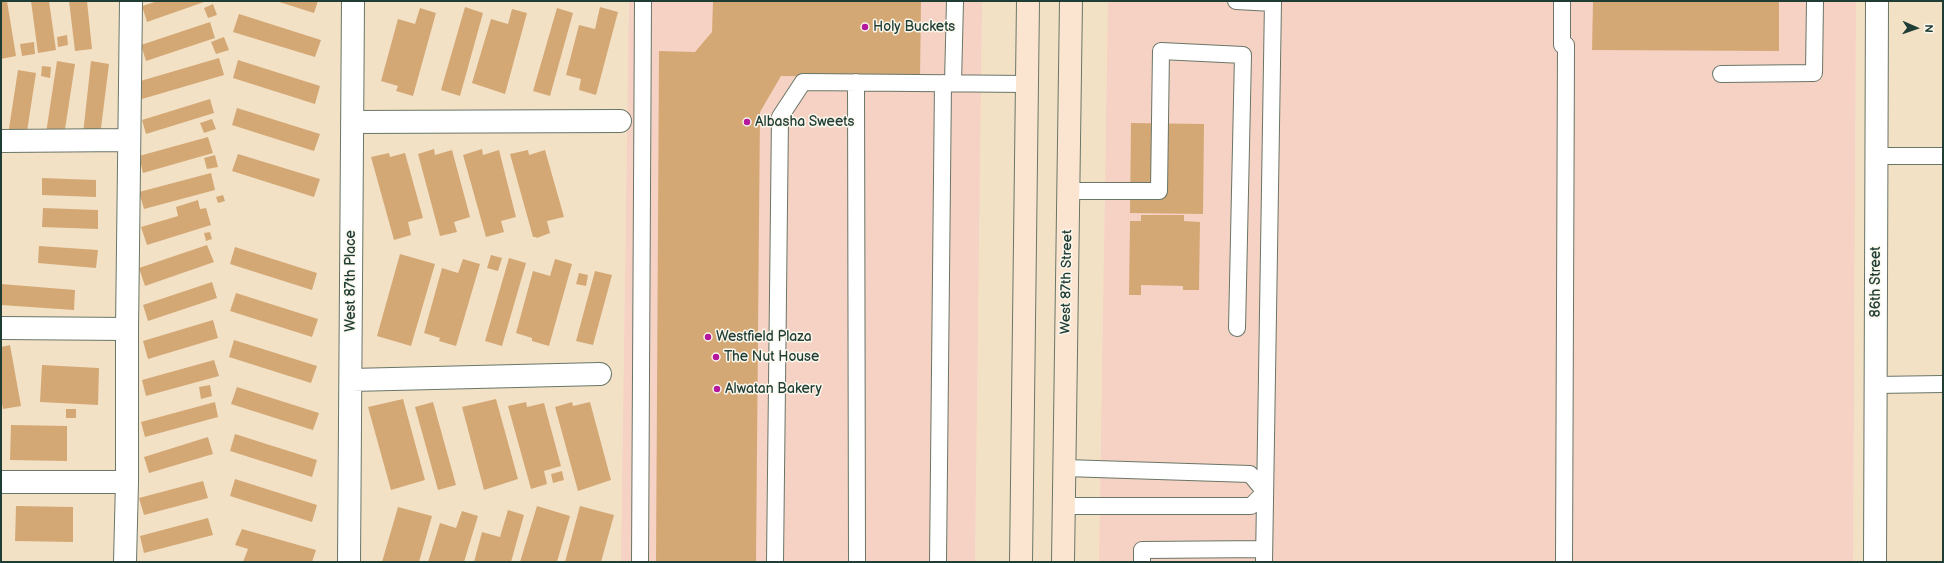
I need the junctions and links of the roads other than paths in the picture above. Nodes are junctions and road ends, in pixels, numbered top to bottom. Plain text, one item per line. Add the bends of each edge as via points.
1 (131, 1) edge
2 (353, 1) edge
3 (643, 1) edge
4 (955, 1) edge
5 (1028, 1) edge
6 (1071, 1) edge
7 (1236, 1) edge
8 (1562, 1) edge
9 (1815, 1) edge
10 (1877, 1) edge
11 (1273, 2) edge
12 (1721, 74) dead end
13 (856, 82) junction
14 (948, 83) junction
15 (1027, 84) junction
16 (620, 121) dead end
17 (352, 122) junction
18 (129, 140) junction
19 (1, 141) edge
20 (1876, 156) junction
21 (1943, 156) edge
22 (1068, 191) junction
23 (1, 328) edge
24 (1237, 328) dead end
25 (127, 329) junction
26 (600, 374) dead end
27 (350, 380) junction
28 (1943, 384) edge
29 (1875, 385) junction
30 (1065, 468) junction
31 (1, 482) edge
32 (127, 482) junction
33 (1265, 492) junction
34 (1064, 506) junction
35 (1264, 555) edge
36 (124, 562) edge
37 (349, 562) edge
38 (640, 562) edge
39 (775, 562) edge
40 (857, 562) edge
41 (938, 562) edge
42 (1021, 562) edge
43 (1063, 562) edge
44 (1142, 562) edge
45 (1564, 562) edge
46 (1875, 562) edge

1 - 18 street
2 - 17 street, West 87th Place
3 - 38 lane
4 - 14 lane
5 - 15 main road
6 - 22 main road, West 87th Street
7 - 11 lane
8 - 45 lane
9 - 12 lane via 1814,73
10 - 20 street, 86th Street
11 - 33 lane
13 - 14 lane
13 - 39 lane via 802,82 780,117
13 - 40 lane
14 - 15 lane
14 - 41 lane
15 - 42 main road
16 - 17 street
17 - 27 street, West 87th Place
18 - 19 street
18 - 25 street
20 - 21 lane
20 - 29 street, 86th Street
22 - 24 lane via 1159,190 1161,51 1243,54
22 - 30 main road, West 87th Street
23 - 25 street
25 - 32 street
26 - 27 street
27 - 37 street, West 87th Place
28 - 29 lane
29 - 46 street, 86th Street
30 - 33 lane via 1250,474
30 - 34 main road, West 87th Street
31 - 32 street
32 - 36 street
33 - 34 lane via 1251,506
33 - 35 lane
34 - 43 main road, West 87th Street
35 - 44 lane via 1142,550

